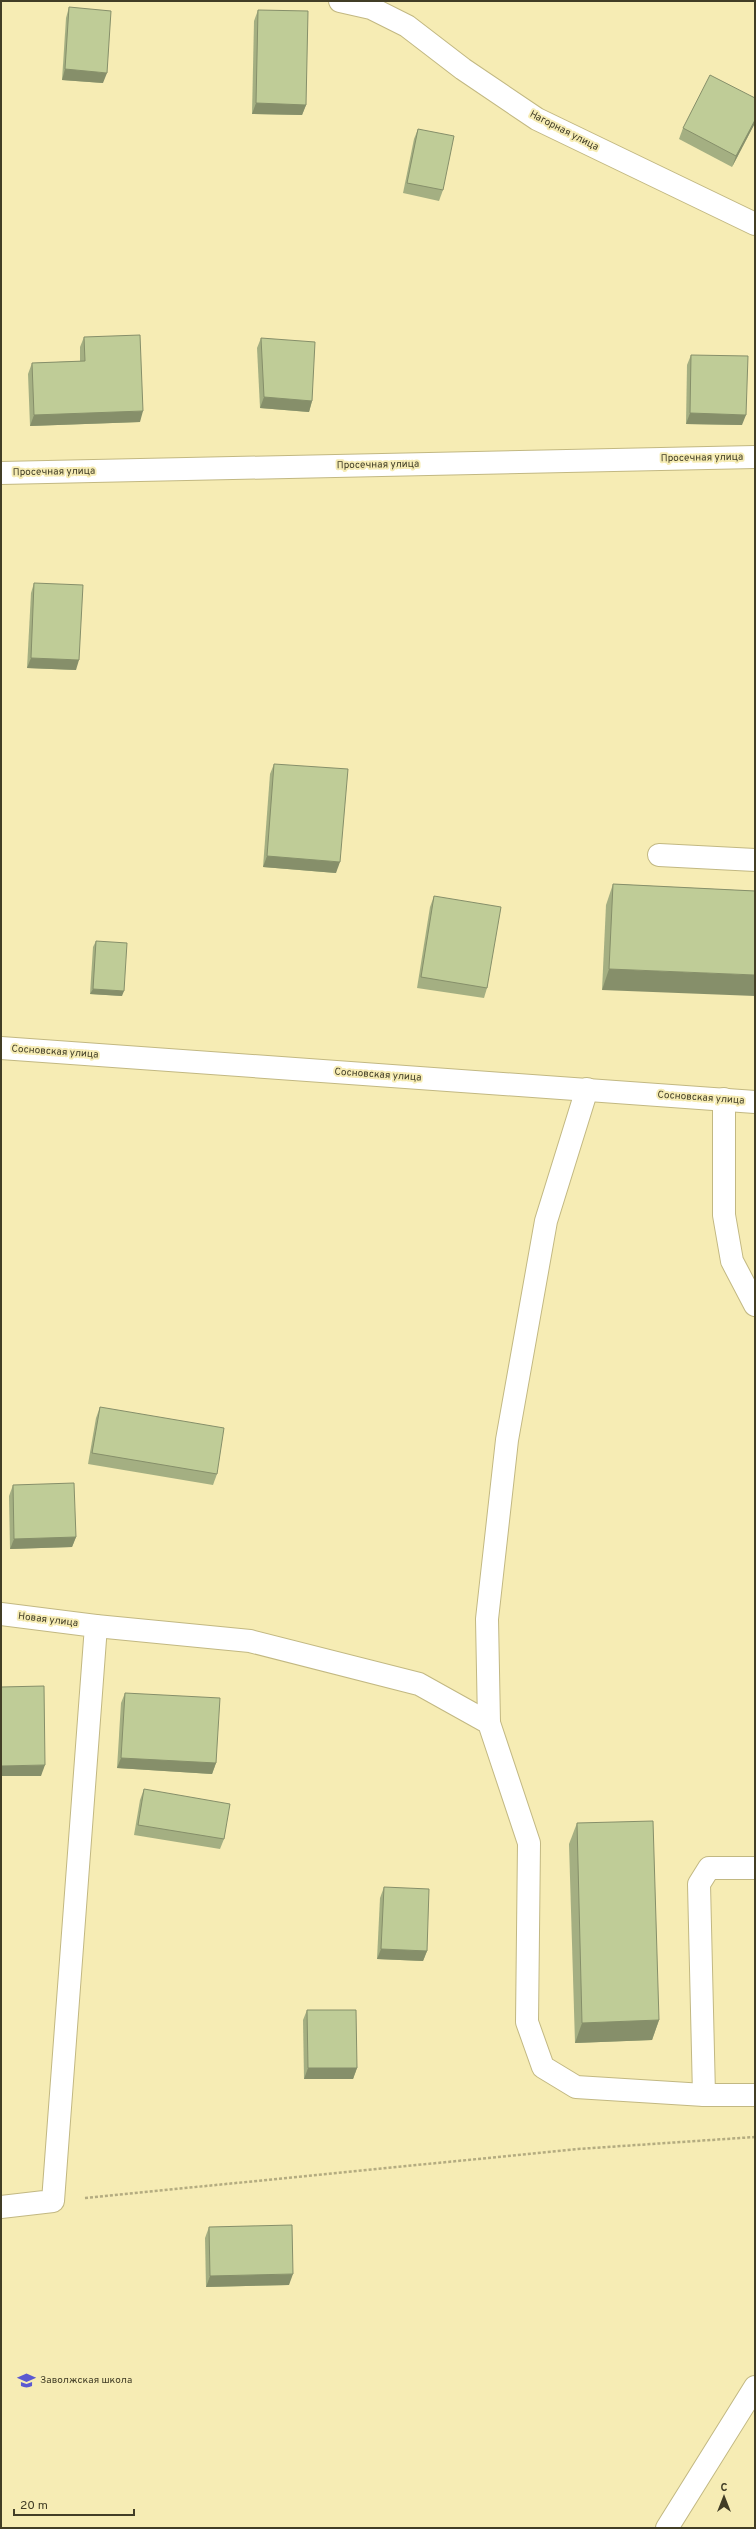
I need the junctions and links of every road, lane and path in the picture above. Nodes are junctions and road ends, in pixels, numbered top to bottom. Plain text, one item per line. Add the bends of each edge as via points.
1 (340, 1) edge
2 (755, 224) edge
3 (755, 457) edge
4 (1, 473) edge
5 (659, 855) dead end
6 (755, 860) edge
7 (1, 1048) edge
8 (587, 1090) junction
9 (724, 1100) junction
10 (755, 1102) edge
11 (755, 1305) edge
12 (1, 1614) edge
13 (96, 1626) junction
14 (489, 1723) junction
15 (755, 1868) edge
16 (704, 2095) junction
17 (755, 2095) edge
18 (755, 2137) edge
19 (53, 2201) junction
20 (1, 2207) edge
21 (755, 2387) edge
22 (667, 2528) edge

1 - 2 street, Нагорная улица via 371,8 407,26 463,69 537,119
3 - 4 street, Просечная улица
5 - 6 street
7 - 8 street, Сосновская улица
8 - 9 street, Сосновская улица
8 - 14 street via 546,1221 507,1440 487,1619
9 - 10 street, Сосновская улица
9 - 11 street via 724,1215 732,1261
12 - 13 street, Новая улица
13 - 14 street, Новая улица via 250,1641 419,1684
13 - 19 street
14 - 16 street via 529,1843 527,2022 543,2067 576,2087
15 - 16 street via 709,1868 699,1884
16 - 17 street
18 - 19 path via 578,2149
19 - 20 street
21 - 22 street

